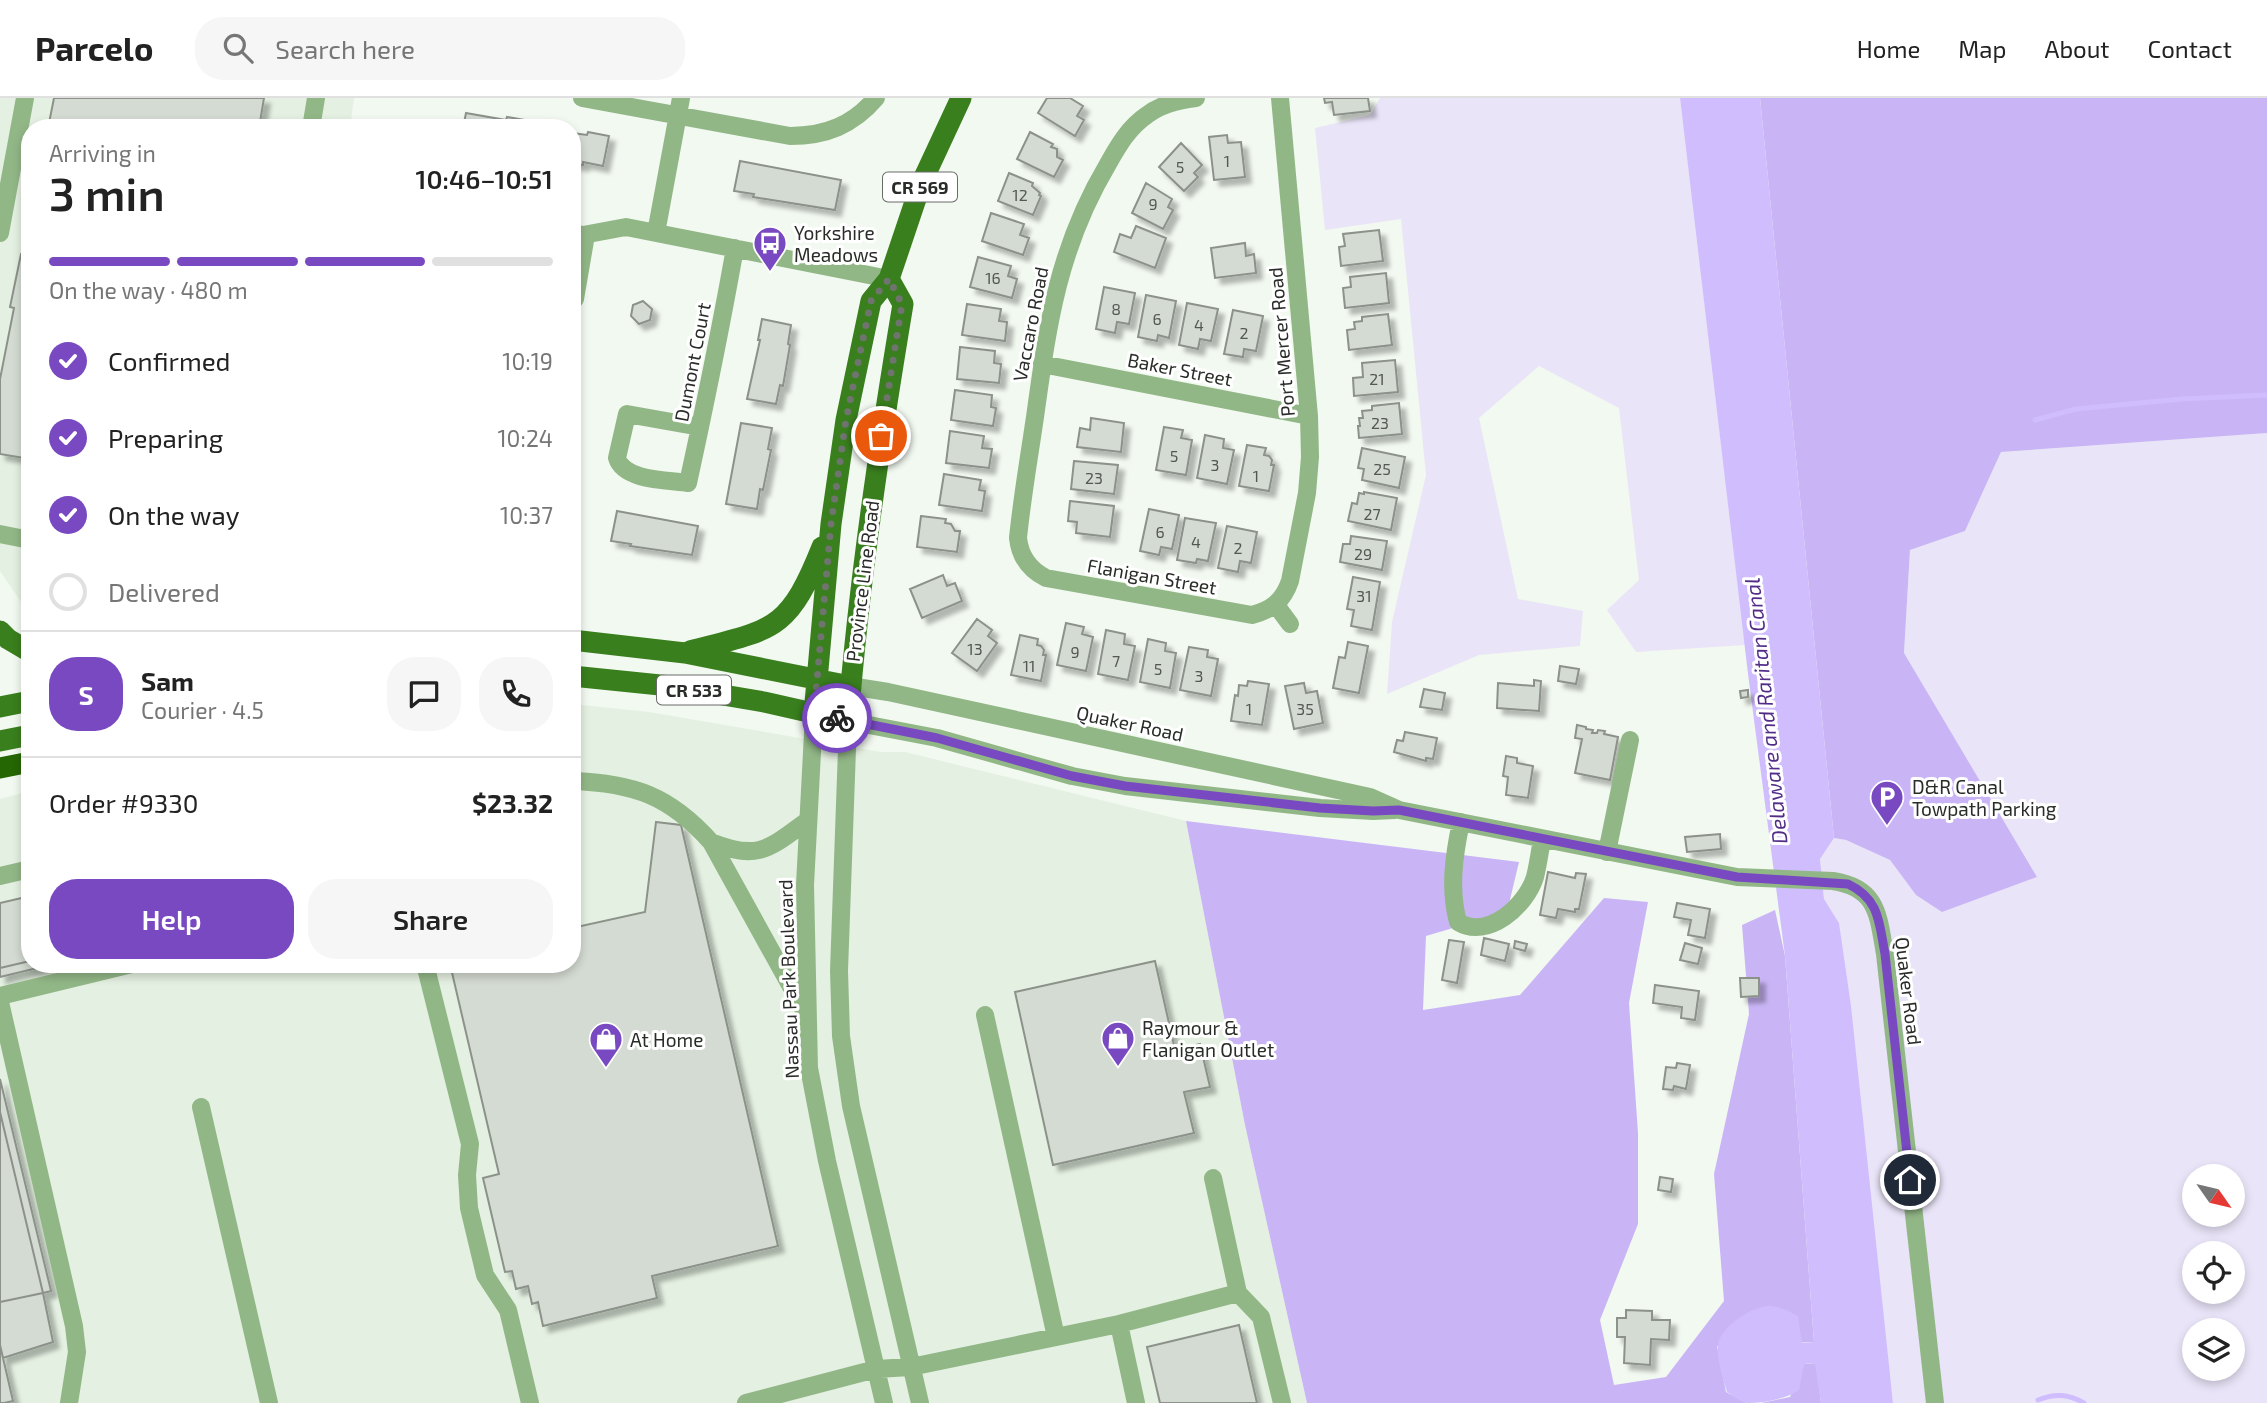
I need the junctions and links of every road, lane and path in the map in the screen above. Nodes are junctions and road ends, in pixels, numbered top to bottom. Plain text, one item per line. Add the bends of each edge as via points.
1 (25, 98) edge
2 (316, 98) edge
3 (582, 98) edge
4 (876, 98) edge
5 (961, 98) edge
6 (1196, 98) edge
7 (1280, 98) edge
8 (679, 107) edge
9 (21, 119) edge
10 (312, 119) edge
11 (21, 120) edge
12 (0, 233) edge
13 (656, 233) junction
14 (581, 234) edge
15 (735, 248) junction
16 (889, 279) junction
17 (1042, 364) junction
18 (1309, 415) junction
19 (700, 426) junction
20 (831, 524) junction
21 (1019, 533) joint
22 (0, 534) edge
23 (21, 538) edge
24 (1276, 605) junction
25 (1290, 624) dead end
26 (0, 631) edge
27 (581, 641) edge
28 (21, 647) edge
29 (685, 653) junction
30 (581, 677) edge
31 (817, 678) junction
32 (850, 686) junction
33 (21, 703) edge
34 (0, 708) edge
35 (814, 714) junction
36 (848, 721) junction
37 (21, 737) edge
38 (1630, 740) dead end
39 (0, 741) edge
40 (21, 764) edge
41 (0, 768) edge
42 (581, 782) edge
43 (1399, 810) junction
44 (807, 821) junction
45 (1461, 822) junction
46 (1542, 839) junction
47 (711, 842) junction
48 (1607, 852) junction
49 (21, 871) edge
50 (0, 876) edge
51 (95, 973) edge
52 (427, 973) edge
53 (0, 996) edge
54 (0, 1002) edge
55 (806, 1015) junction
56 (985, 1015) dead end
57 (201, 1107) dead end
58 (1213, 1178) dead end
59 (1238, 1293) junction
60 (1119, 1324) junction
61 (1056, 1337) junction
62 (911, 1367) junction
63 (876, 1369) junction
64 (783, 1399) edge
65 (69, 1403) edge
66 (269, 1403) edge
67 (530, 1403) edge
68 (746, 1403) edge
69 (884, 1403) edge
70 (920, 1403) edge
71 (1136, 1403) edge
72 (1282, 1403) edge
73 (1935, 1403) edge

1 - 9 street
2 - 10 street
3 - 8 street
4 - 8 street via 848,124 810,136 790,136
5 - 16 main road, Province Line Road / CR 569 via 921,184
6 - 17 street, Vaccaro Road via 1164,105 1146,115 1125,137 1097,182 1061,268
7 - 18 street, Port Mercer Road
8 - 13 street
11 - 12 street
13 - 14 street via 626,228
13 - 15 street
15 - 16 street
15 - 19 street, Dumont Court
16 - 20 main road, Province Line Road / CR 569 via 871,301 846,420
16 - 32 main road, Province Line Road via 902,304 874,482
17 - 18 street, Baker Street
17 - 21 street, Vaccaro Road
18 - 24 street, Port Mercer Road via 1307,493 1290,581
19 - 19 street, Dumont Court via 688,483 632,475 617,458 627,414
20 - 29 main road via 808,583 786,616 754,635
20 - 31 main road, Province Line Road / CR 569
21 - 24 street, Flanigan Street via 1022,569 1046,578 1241,614 1265,612
22 - 23 street
24 - 25 street
26 - 28 main road
27 - 29 main road, CR 533
29 - 31 main road, CR 533
30 - 35 main road, CR 533 via 670,686
31 - 32 main road, CR 533
31 - 35 main road, Province Line Road / CR 569
32 - 36 main road, Province Line Road
32 - 43 street, Quaker Road / CR 533 via 1358,795
33 - 34 main road
35 - 36 main road, CR 533
35 - 44 street, Nassau Park Boulevard
36 - 43 street, Quaker Road via 937,738 1125,786 1320,808
36 - 62 street via 839,960 841,1036 850,1106
37 - 39 main road
38 - 48 street
40 - 41 highway
42 - 47 street via 618,786 669,803
43 - 45 street, Quaker Road / CR 533
44 - 47 street via 756,852 734,851
44 - 55 street, Nassau Park Boulevard
45 - 46 street, Quaker Road / CR 533
45 - 46 street via 1454,854 1454,908 1458,922 1472,929 1486,927 1526,897 1535,878
46 - 48 street, Quaker Road / CR 533
47 - 55 street
48 - 73 street, Quaker Road / CR 533 via 1737,877 1833,881 1861,890 1871,900 1885,954
49 - 50 street
51 - 53 street
52 - 67 street via 470,1144 469,1208 485,1275 508,1310
54 - 65 street via 74,1326 77,1352
55 - 63 street, Nassau Park Boulevard via 816,1110
56 - 61 street
57 - 66 street
58 - 59 street
59 - 60 street
59 - 72 street via 1261,1317
60 - 61 street
60 - 71 street
61 - 62 street
62 - 63 street
62 - 70 street
63 - 64 street
63 - 69 street, Nassau Park Boulevard
64 - 68 street

